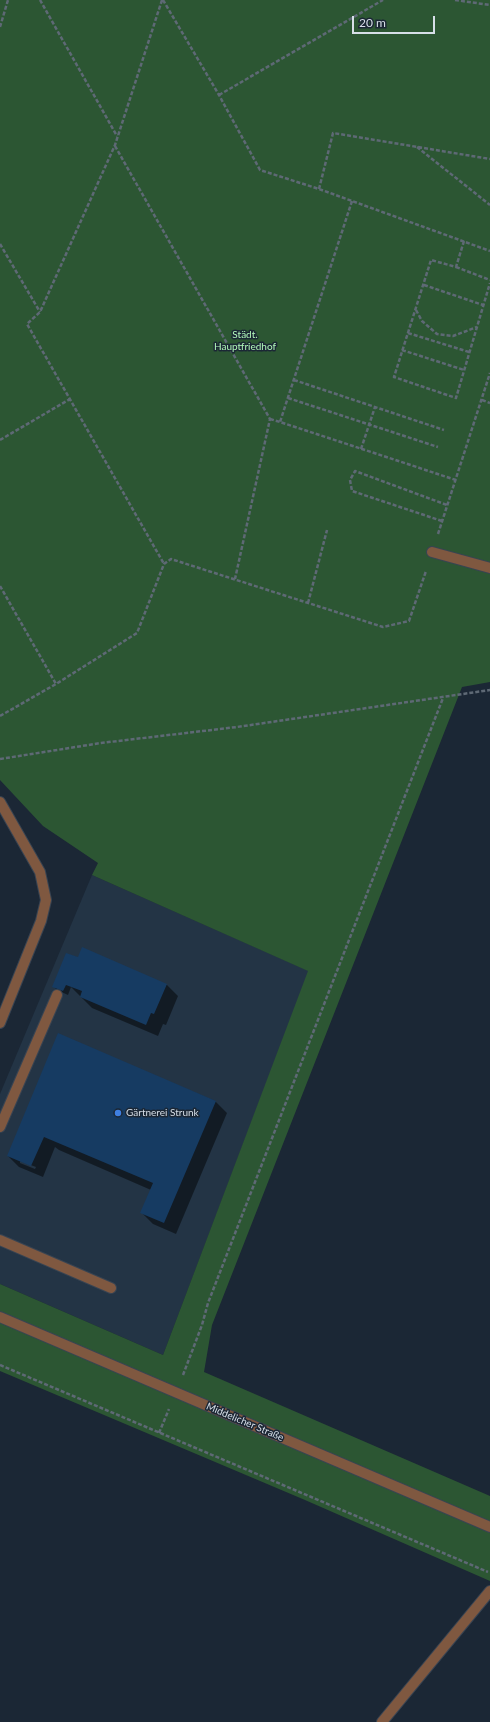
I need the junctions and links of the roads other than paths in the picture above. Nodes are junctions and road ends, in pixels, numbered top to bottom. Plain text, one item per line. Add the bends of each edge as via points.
1 (432, 552) road end
2 (490, 568) edge
3 (0, 802) edge
4 (57, 995) dead end
5 (0, 1023) edge
6 (0, 1127) edge
7 (0, 1240) edge
8 (111, 1288) dead end
9 (0, 1317) edge
10 (490, 1527) edge
11 (490, 1591) edge
12 (382, 1722) edge

1 - 2 street
3 - 5 street via 40,872 46,900 41,921
4 - 6 street
7 - 8 street
9 - 10 street, Middelicher Straße
11 - 12 street

